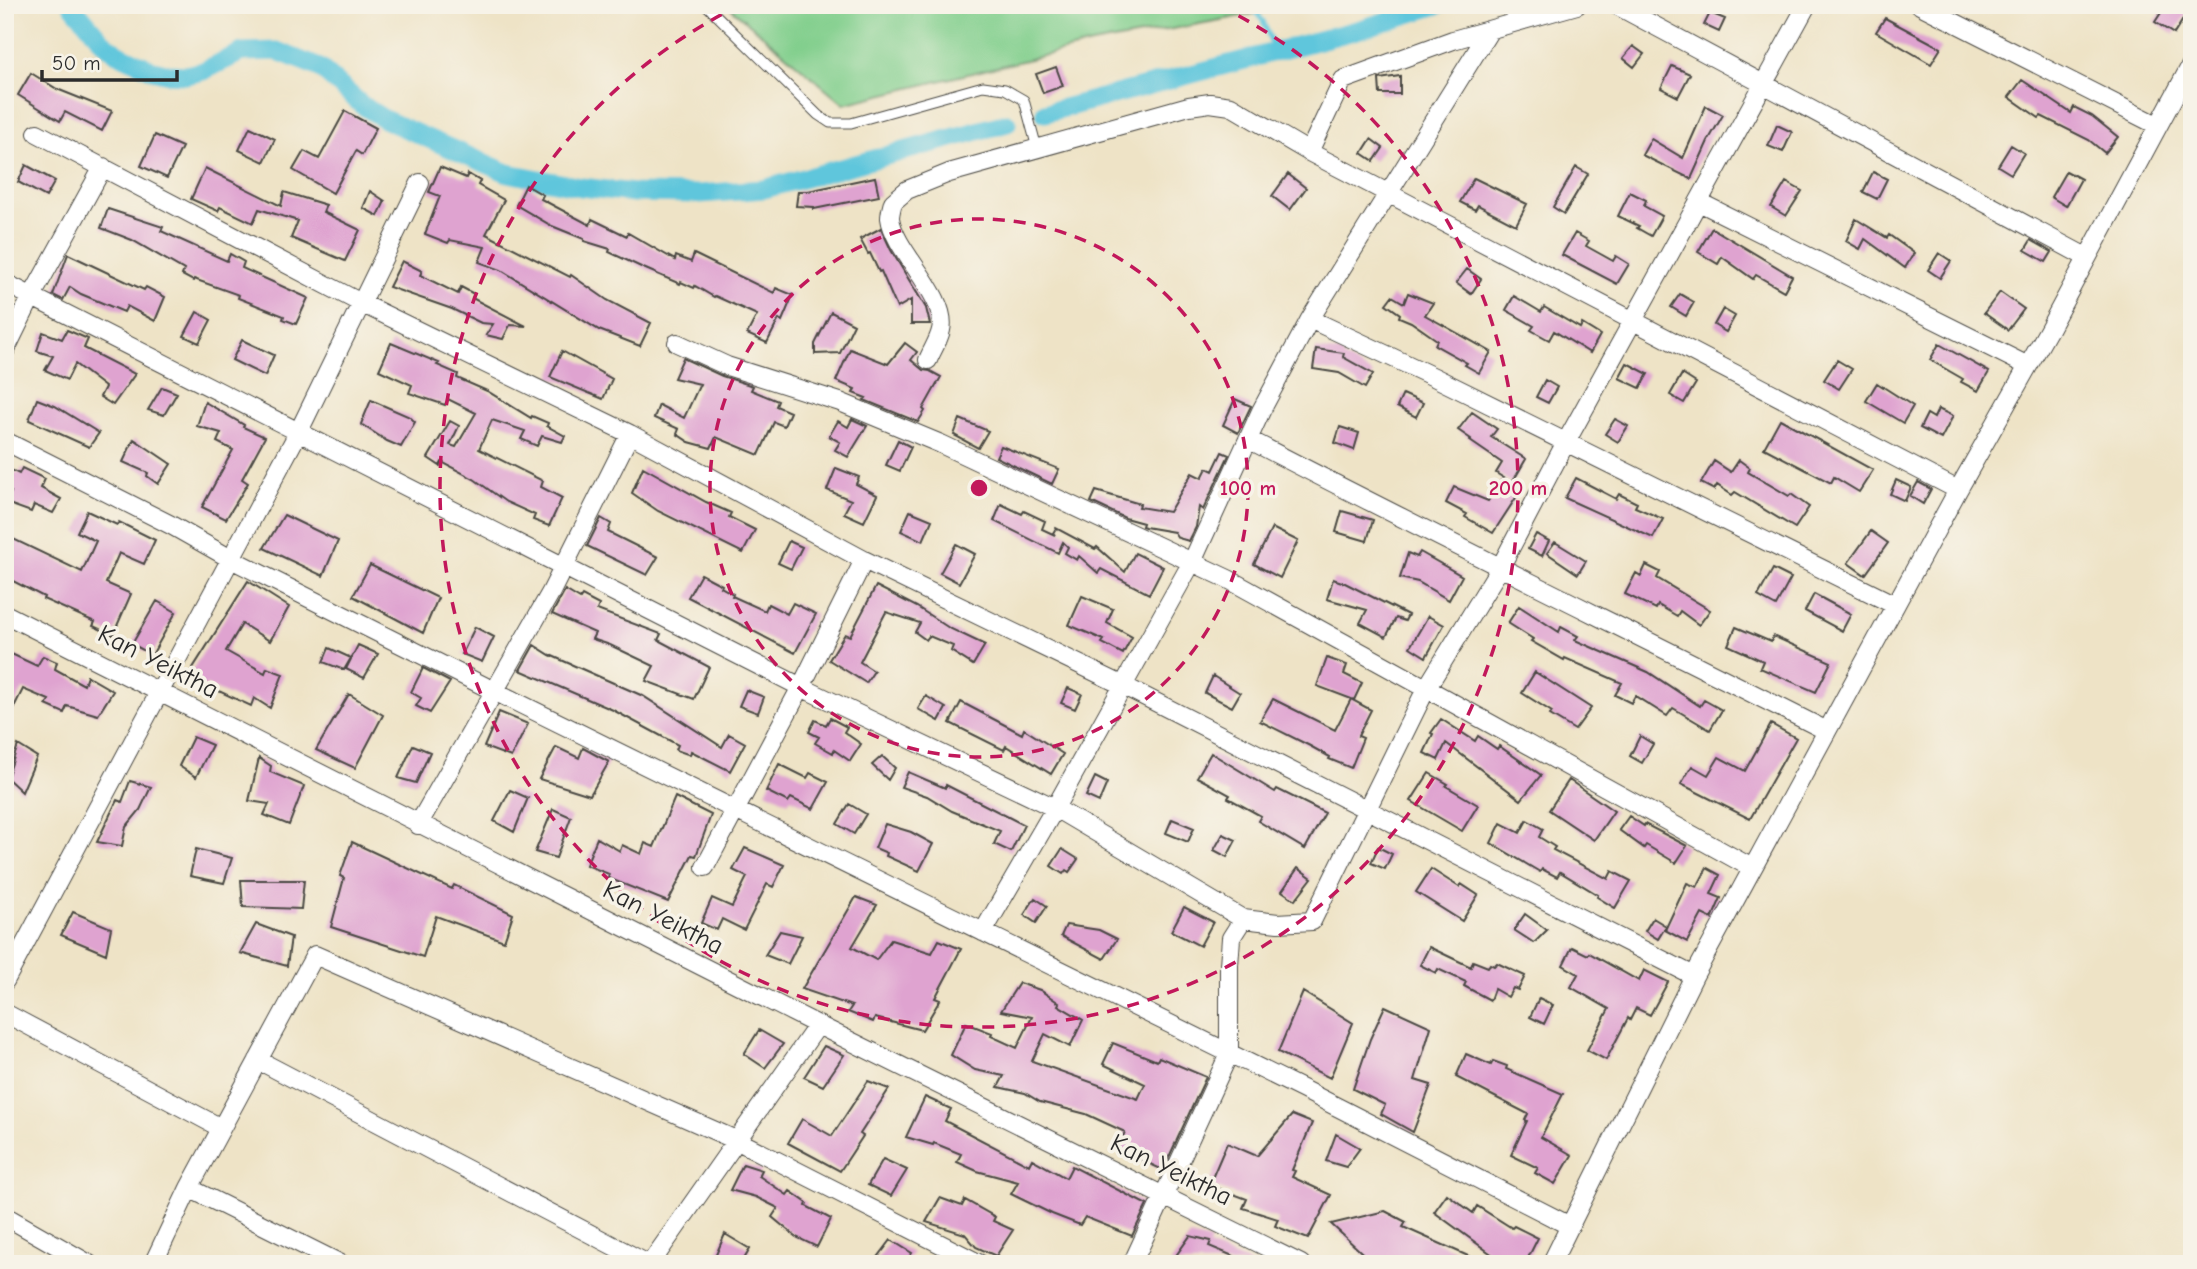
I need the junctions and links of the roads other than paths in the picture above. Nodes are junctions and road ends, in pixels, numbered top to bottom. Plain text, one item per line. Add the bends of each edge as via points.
1 (706, 5) edge
2 (1616, 5) edge
3 (1807, 5) edge
4 (1920, 5) edge
5 (1570, 6) edge
6 (1490, 30) junction
7 (2192, 63) edge
8 (1765, 85) junction
9 (2157, 125) junction
10 (37, 133) dead end
11 (1037, 148) junction
12 (1309, 152) junction
13 (103, 167) junction
14 (420, 183) dead end
15 (1389, 193) junction
16 (1699, 202) junction
17 (2086, 257) junction
18 (5, 283) edge
19 (32, 296) junction
20 (361, 303) junction
21 (1310, 319) junction
22 (1633, 320) junction
23 (677, 343) dead end
24 (5, 351) edge
25 (928, 360) dead end
26 (2028, 366) junction
27 (298, 433) junction
28 (630, 434) junction
29 (1248, 439) junction
30 (5, 441) edge
31 (1566, 442) junction
32 (1958, 489) junction
33 (231, 559) junction
34 (864, 560) junction
35 (1192, 562) junction
36 (1501, 566) junction
37 (564, 567) junction
38 (1895, 605) junction
39 (5, 614) edge
40 (1122, 685) junction
41 (801, 687) junction
42 (1426, 689) junction
43 (158, 691) junction
44 (496, 692) junction
45 (1826, 731) junction
46 (1055, 808) junction
47 (1368, 808) junction
48 (733, 811) junction
49 (418, 825) junction
50 (705, 867) dead end
51 (1752, 868) junction
52 (1243, 919) junction
53 (983, 932) junction
54 (1694, 976) junction
55 (5, 981) edge
56 (5, 1013) edge
57 (818, 1025) junction
58 (1230, 1054) junction
59 (258, 1060) junction
60 (221, 1128) junction
61 (738, 1141) junction
62 (189, 1188) junction
63 (1165, 1197) junction
64 (5, 1216) edge
65 (1570, 1226) junction
66 (89, 1264) edge
67 (153, 1264) edge
68 (341, 1264) edge
69 (649, 1264) edge
70 (980, 1264) edge
71 (1132, 1264) edge
72 (1301, 1264) edge
73 (1551, 1264) edge

1 - 11 lane via 830,123 851,122 983,86 1005,89 1024,100
2 - 8 street
3 - 8 street
4 - 9 street
5 - 6 street
6 - 12 street via 1343,80
6 - 15 street
7 - 9 street
8 - 16 street
8 - 17 street
9 - 17 street
10 - 13 street
11 - 12 street via 1210,103 1231,106
11 - 25 street via 949,173 907,190 893,202 890,218 941,316 941,329
12 - 15 street
13 - 19 street
13 - 20 street
14 - 20 street
15 - 21 street
15 - 22 street
16 - 22 street
16 - 26 street
17 - 26 street
18 - 19 street
19 - 24 street
19 - 27 street
20 - 27 street
20 - 28 street
21 - 29 street
21 - 31 street
22 - 31 street
22 - 32 street
23 - 35 street via 727,366 840,402 941,444
26 - 32 street
27 - 33 street
27 - 37 street
28 - 34 street
28 - 37 street
29 - 35 street
29 - 36 street
30 - 33 street
31 - 36 street
31 - 38 street
32 - 38 street
33 - 43 street
33 - 44 street
34 - 40 street
34 - 41 street
35 - 40 street
35 - 42 street
36 - 42 street
36 - 45 street
37 - 41 street
37 - 44 street
38 - 45 street
39 - 43 street, Kan Yeiktha
40 - 46 street
40 - 47 street
41 - 46 street
41 - 48 street
42 - 47 street
42 - 51 street
43 - 49 street, Kan Yeiktha
43 - 55 street
44 - 48 street
44 - 49 street
45 - 51 street
46 - 52 street
46 - 53 street
47 - 52 street via 1312,921
47 - 54 street
48 - 50 street
48 - 53 street
49 - 57 street, Kan Yeiktha
51 - 54 street
52 - 58 street via 1231,938
53 - 58 street
54 - 65 street
56 - 60 street
57 - 61 street
57 - 63 street, Kan Yeiktha
58 - 63 street
58 - 65 street
59 - 60 street
59 - 61 street via 314,955
59 - 69 street
60 - 62 street
61 - 69 street
61 - 70 street
62 - 67 street
62 - 68 street
63 - 71 street
63 - 72 street, Kan Yeiktha
64 - 66 street
65 - 73 street

